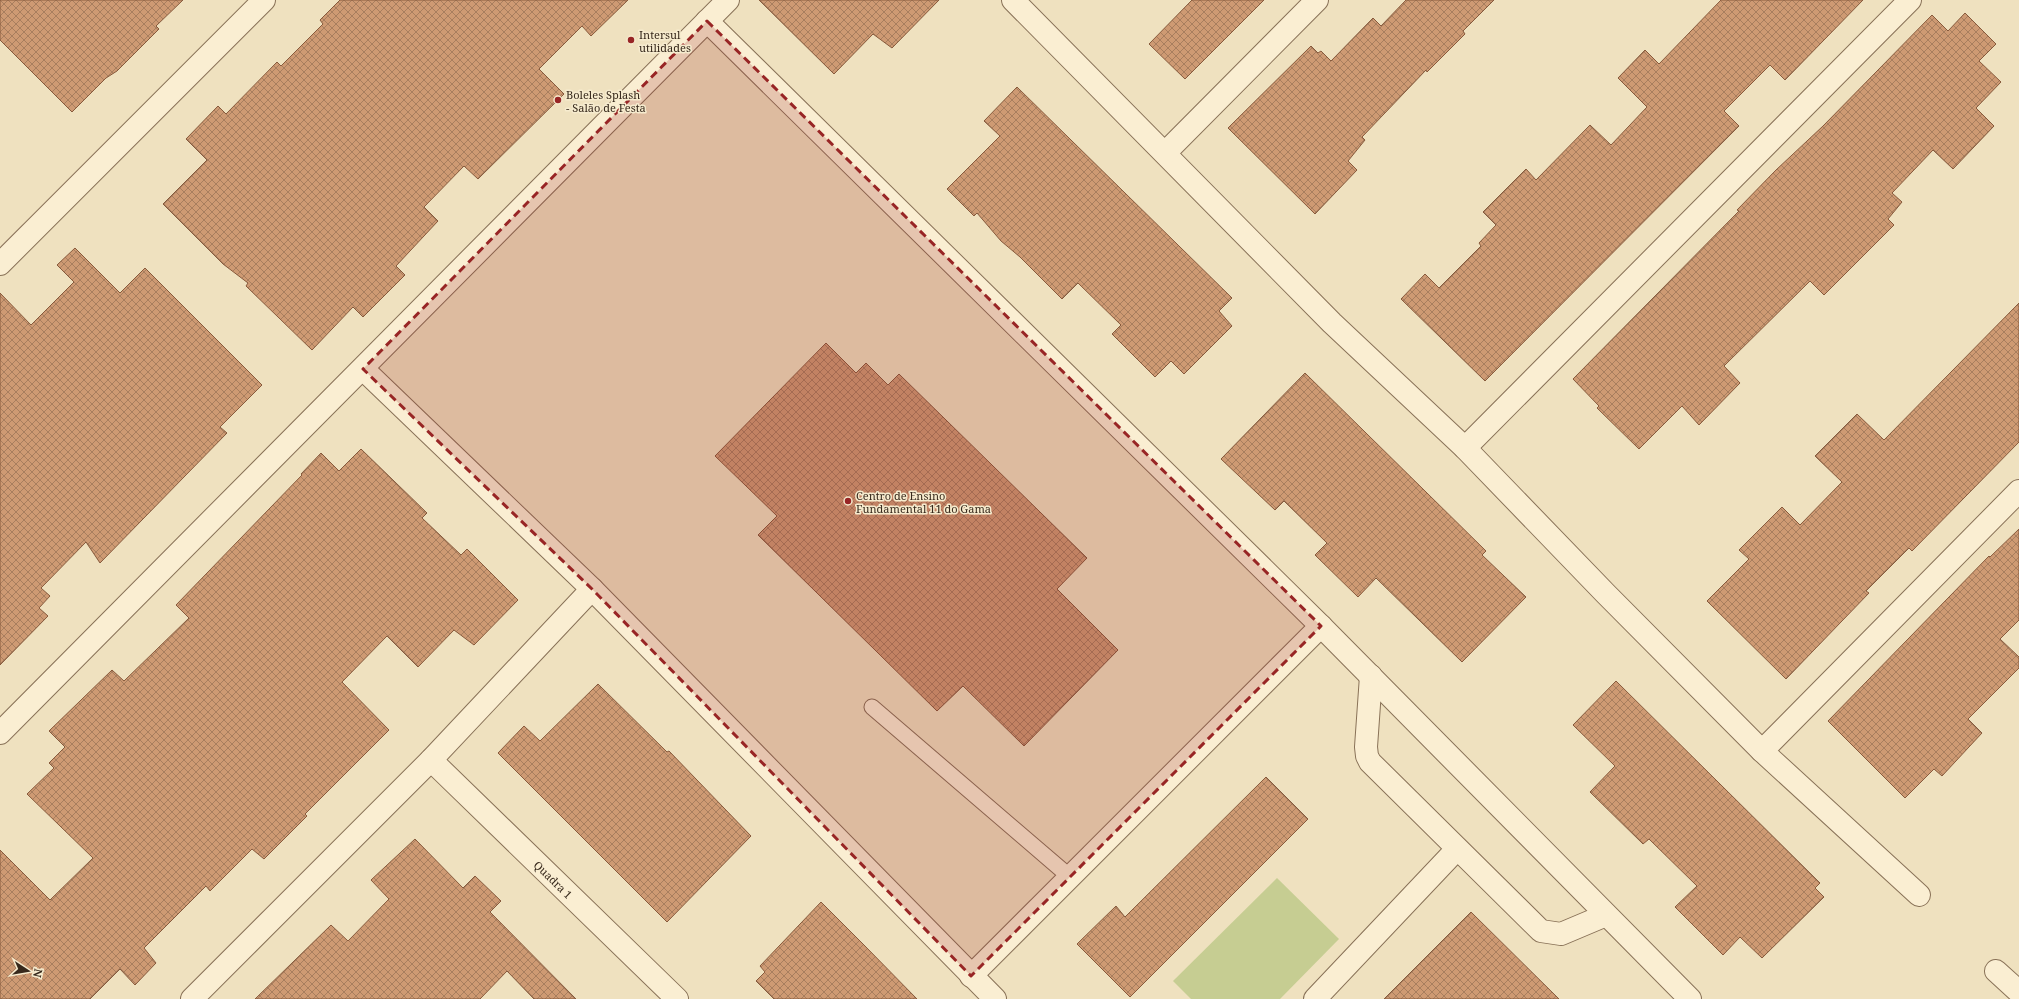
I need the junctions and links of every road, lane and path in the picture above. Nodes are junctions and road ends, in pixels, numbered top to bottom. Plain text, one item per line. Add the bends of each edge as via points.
1 (264, 0) edge
2 (728, 0) edge
3 (1013, 0) edge
4 (1317, 0) edge
5 (1910, 0) edge
6 (707, 21) junction
7 (1165, 153) junction
8 (0, 264) edge
9 (363, 369) junction
10 (1465, 448) junction
11 (2019, 491) edge
12 (592, 589) junction
13 (1321, 626) junction
14 (1371, 676) junction
15 (872, 707) dead end
16 (0, 733) edge
17 (1762, 751) junction
18 (430, 760) junction
19 (1457, 849) junction
20 (1070, 877) junction
21 (1919, 895) dead end
22 (1606, 915) junction
23 (1996, 971) dead end
24 (971, 976) junction
25 (2019, 992) edge
26 (1678, 995) edge
27 (671, 997) edge
28 (192, 999) edge
29 (995, 999) edge
30 (1315, 999) edge

1 - 8 street
2 - 6 street
3 - 7 street
4 - 7 street
5 - 10 street
6 - 9 street
6 - 13 street
7 - 10 street via 1332,323
9 - 12 street
9 - 16 street
10 - 17 street
11 - 17 street
12 - 18 street
12 - 24 street
13 - 14 street
13 - 20 street
14 - 19 street via 1366,756
14 - 22 street
15 - 20 lane
17 - 21 street
18 - 27 street, Quadra 1
18 - 28 street
19 - 22 street via 1541,931 1561,934
19 - 30 street
20 - 24 street
22 - 26 street
23 - 25 street
24 - 29 street

